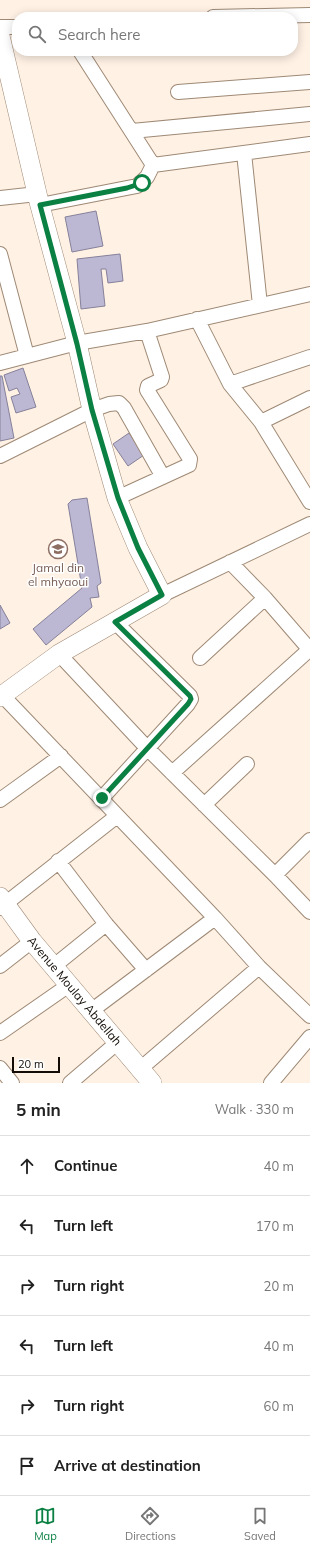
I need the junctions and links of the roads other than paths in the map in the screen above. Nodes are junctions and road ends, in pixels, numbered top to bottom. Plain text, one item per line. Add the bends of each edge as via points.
1 (298, 15) edge
2 (310, 15) edge
3 (0, 27) edge
4 (12, 27) edge
5 (0, 36) edge
6 (83, 56) edge
7 (310, 82) edge
8 (178, 92) dead end
9 (310, 114) edge
10 (132, 131) junction
11 (310, 144) edge
12 (244, 153) junction
13 (153, 165) junction
14 (0, 198) edge
15 (38, 200) junction
16 (0, 254) edge
17 (5, 287) edge
18 (310, 294) edge
19 (260, 305) junction
20 (197, 319) junction
21 (147, 331) junction
22 (77, 344) junction
23 (27, 356) junction
24 (310, 357) edge
25 (0, 362) edge
26 (230, 384) junction
27 (310, 398) edge
28 (92, 410) junction
29 (261, 422) junction
30 (0, 456) edge
31 (163, 477) junction
32 (118, 498) junction
33 (310, 502) edge
34 (310, 524) edge
35 (230, 562) junction
36 (162, 595) junction
37 (265, 598) junction
38 (115, 622) junction
39 (310, 650) edge
40 (59, 654) junction
41 (200, 658) dead end
42 (1, 696) edge
43 (147, 748) junction
44 (61, 756) junction
45 (247, 764) dead end
46 (172, 773) junction
47 (102, 798) junction
48 (0, 800) edge
49 (204, 805) junction
50 (117, 816) junction
51 (310, 840) edge
52 (58, 861) junction
53 (275, 875) junction
54 (2, 903) edge
55 (310, 912) edge
56 (215, 918) junction
57 (106, 924) junction
58 (32, 941) junction
59 (0, 966) edge
60 (54, 966) junction
61 (259, 967) junction
62 (146, 970) junction
63 (69, 985) junction
64 (92, 1011) junction
65 (310, 1016) edge
66 (0, 1033) edge
67 (310, 1037) edge
68 (118, 1042) junction
69 (0, 1068) edge
70 (146, 1076) edge
71 (10, 1083) edge
72 (70, 1083) edge
73 (271, 1083) edge

1 - 2 street
3 - 4 street
5 - 15 street
6 - 10 street
7 - 8 street
9 - 10 street
10 - 13 street
11 - 12 street
12 - 13 street
12 - 19 street
13 - 15 street via 147,177 137,186
14 - 15 street
15 - 22 street
16 - 17 street
17 - 23 street
18 - 19 street
19 - 20 street
20 - 21 street
20 - 26 street
21 - 22 street
21 - 31 street via 162,377 148,386 147,390 190,460 189,464
22 - 23 street
22 - 28 street
23 - 25 street
24 - 26 street
26 - 29 street
27 - 29 street
28 - 30 street
28 - 31 street via 113,402 122,404
28 - 32 street
29 - 33 street
31 - 32 street
32 - 36 street via 138,548
34 - 35 street
35 - 36 street
35 - 37 street
36 - 38 street
37 - 39 street
37 - 41 street
38 - 40 street
38 - 43 street via 191,699
39 - 46 street
40 - 42 street
40 - 43 street
42 - 44 street
43 - 46 street
43 - 47 street
44 - 47 street
44 - 48 street
45 - 49 street
46 - 49 street
47 - 50 street
49 - 53 street
50 - 52 street
50 - 56 street
51 - 53 street
52 - 54 street
52 - 57 street
53 - 55 street
54 - 58 street, Avenue Moulay Abdellah
56 - 61 street
56 - 62 street
57 - 60 street
57 - 62 street
58 - 59 street
58 - 60 street, Avenue Moulay Abdellah
60 - 63 street, Avenue Moulay Abdellah
61 - 65 street
61 - 70 street
62 - 64 street
63 - 64 street, Avenue Moulay Abdellah
63 - 66 street
64 - 68 street, Avenue Moulay Abdellah
67 - 73 street
68 - 70 street, Avenue Moulay Abdellah
68 - 72 street
69 - 71 street

